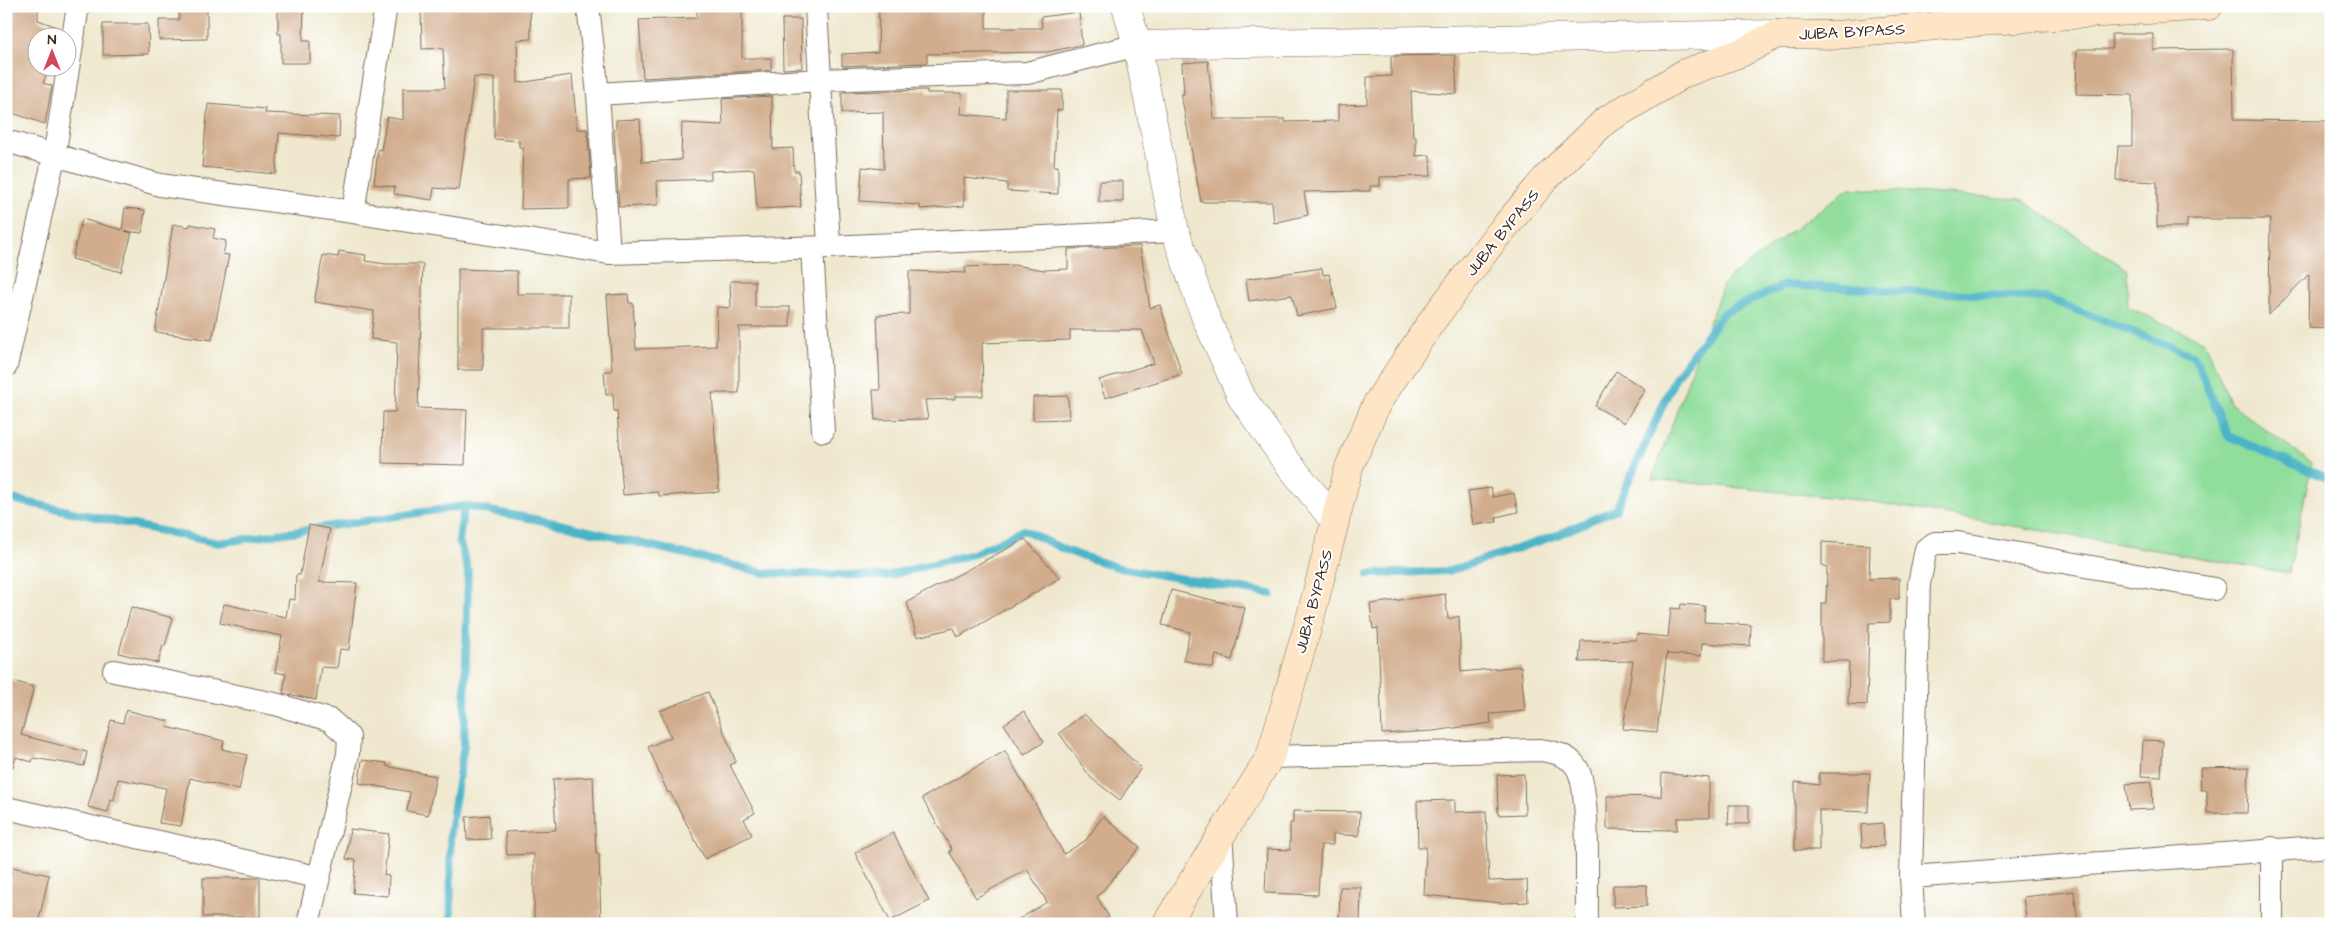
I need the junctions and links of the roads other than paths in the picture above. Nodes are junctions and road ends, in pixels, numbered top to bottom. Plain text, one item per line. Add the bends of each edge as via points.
1 (78, 6) edge
2 (85, 6) edge
3 (386, 6) edge
4 (588, 6) edge
5 (816, 6) edge
6 (1126, 6) edge
7 (2209, 6) edge
8 (1776, 34) junction
9 (1137, 45) junction
10 (821, 80) junction
11 (598, 94) junction
12 (6, 142) edge
13 (54, 157) junction
14 (353, 212) junction
15 (1175, 231) junction
16 (821, 248) junction
17 (609, 253) junction
18 (6, 366) edge
19 (823, 431) dead end
20 (1334, 520) junction
21 (2214, 589) dead end
22 (114, 671) dead end
23 (1270, 756) junction
24 (6, 808) edge
25 (1221, 833) junction
26 (2331, 846) edge
27 (2272, 848) junction
28 (317, 877) junction
29 (1911, 877) junction
30 (308, 924) edge
31 (1166, 924) edge
32 (1227, 924) edge
33 (1587, 924) edge
34 (1914, 924) edge
35 (2272, 924) edge

1 - 13 street
2 - 13 street
3 - 14 street
4 - 11 street
5 - 10 street
6 - 9 street
7 - 8 main road, JUBA BYPASS via 1836,35
8 - 9 street
8 - 20 main road, JUBA BYPASS via 1743,52 1685,73 1605,121 1546,178 1432,321 1377,403 1349,467
9 - 10 street via 1027,73
9 - 15 street
10 - 11 street
10 - 16 street
11 - 17 street
12 - 13 street
13 - 14 street via 160,186
13 - 18 street
14 - 17 street
15 - 16 street
15 - 20 street via 1205,316 1242,398 1284,458
16 - 17 street
16 - 19 street
20 - 23 main road, JUBA BYPASS via 1311,615
21 - 29 street via 1958,543 1936,543 1926,549 1919,584
22 - 28 street via 274,704 330,720 349,737 348,754
23 - 25 main road, JUBA BYPASS
23 - 33 street via 1556,752 1576,767 1584,788
24 - 28 street
25 - 31 main road, JUBA BYPASS
25 - 32 street
26 - 27 street
27 - 29 street
27 - 35 street
28 - 30 street
29 - 34 street

